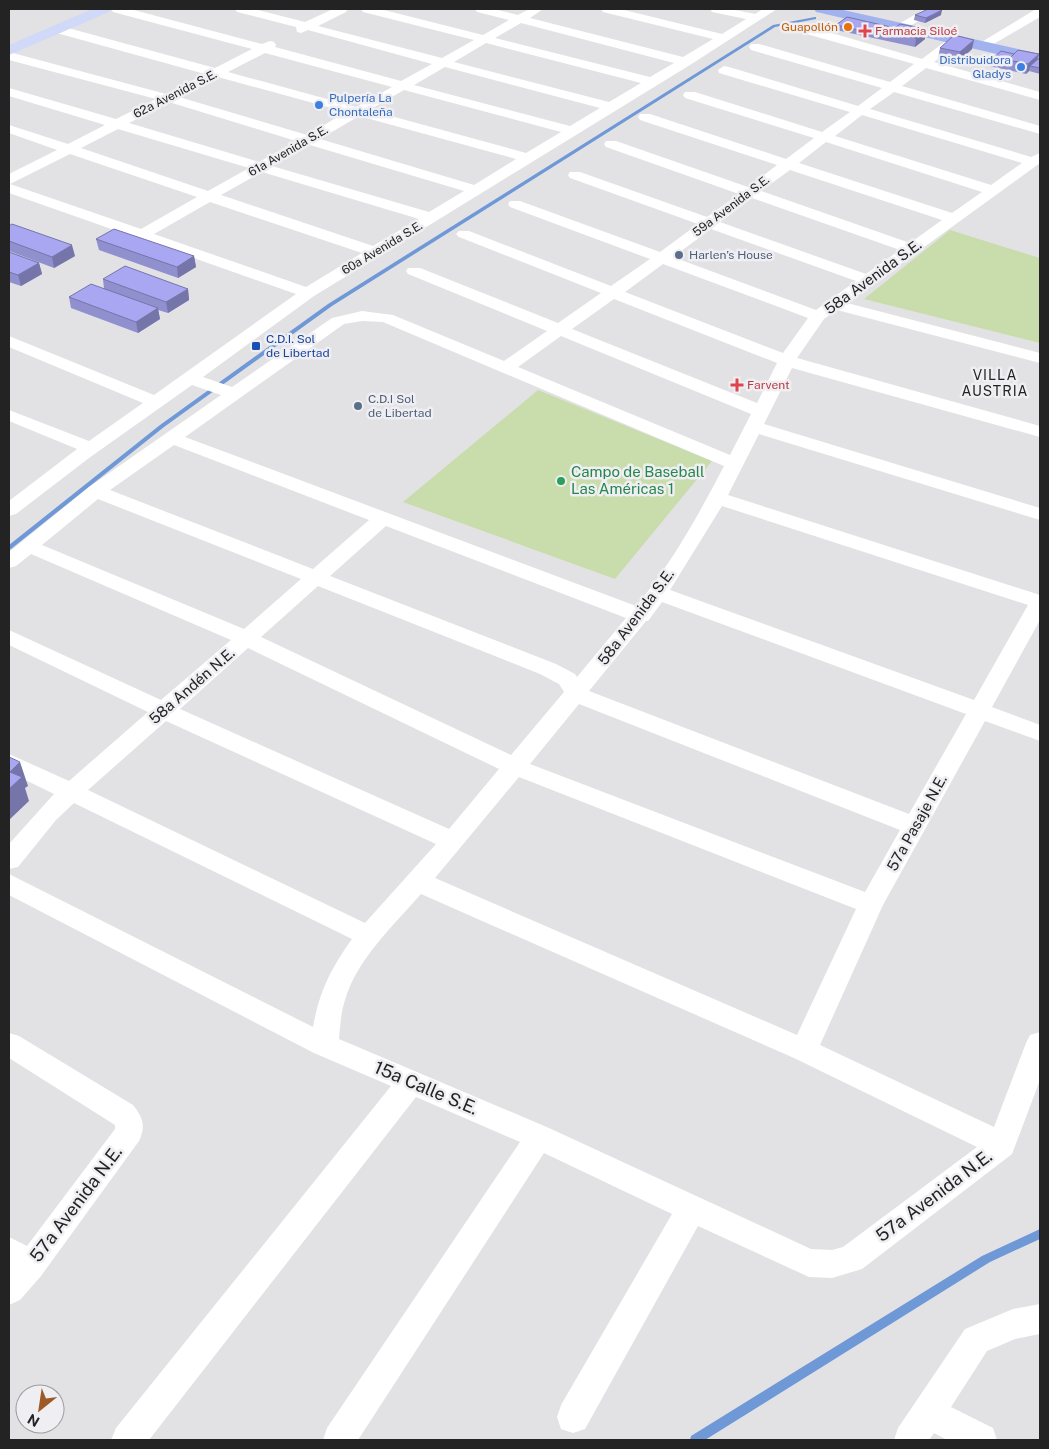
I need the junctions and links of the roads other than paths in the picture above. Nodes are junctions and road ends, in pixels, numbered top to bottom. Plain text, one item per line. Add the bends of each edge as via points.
1 (76, 9) edge
2 (104, 9) edge
3 (117, 9) edge
4 (241, 9) edge
5 (342, 9) edge
6 (367, 9) edge
7 (481, 9) edge
8 (537, 9) edge
9 (606, 9) edge
10 (716, 9) edge
11 (771, 9) edge
12 (821, 9) edge
13 (934, 9) edge
14 (1040, 12) edge
15 (520, 18) junction
16 (757, 18) junction
17 (306, 26) junction
18 (899, 27) junction
19 (57, 29) junction
20 (807, 30) dead end
21 (724, 38) junction
22 (485, 39) junction
23 (9, 40) edge
24 (955, 40) junction
25 (755, 46) dead end
26 (981, 46) junction
27 (265, 48) junction
28 (9, 56) edge
29 (1040, 59) edge
30 (444, 62) junction
31 (686, 62) junction
32 (923, 63) junction
33 (724, 70) dead end
34 (217, 73) junction
35 (653, 82) junction
36 (402, 86) junction
37 (892, 87) junction
38 (9, 92) edge
39 (690, 95) dead end
40 (1040, 96) edge
41 (168, 98) junction
42 (611, 107) junction
43 (860, 110) junction
44 (358, 111) junction
45 (645, 118) dead end
46 (118, 124) junction
47 (9, 129) edge
48 (1040, 130) edge
49 (572, 131) junction
50 (824, 137) junction
51 (310, 139) junction
52 (610, 144) dead end
53 (69, 149) junction
54 (528, 158) junction
55 (1036, 160) edge
56 (787, 164) junction
57 (262, 166) junction
58 (575, 175) dead end
59 (9, 180) edge
60 (9, 188) edge
61 (477, 190) junction
62 (994, 191) junction
63 (749, 192) junction
64 (208, 197) junction
65 (515, 204) dead end
66 (432, 218) junction
67 (954, 219) junction
68 (709, 223) junction
69 (143, 234) junction
70 (464, 234) dead end
71 (912, 250) junction
72 (376, 252) junction
73 (662, 258) junction
74 (414, 271) dead end
75 (868, 280) junction
76 (308, 293) junction
77 (613, 293) junction
78 (826, 310) junction
79 (561, 330) junction
80 (9, 341) edge
81 (1040, 358) edge
82 (787, 361) junction
83 (505, 368) junction
84 (214, 386) junction
85 (156, 402) junction
86 (9, 415) edge
87 (757, 419) junction
88 (1040, 432) edge
89 (172, 438) junction
90 (90, 448) junction
91 (734, 464) junction
92 (96, 491) junction
93 (16, 495) edge
94 (717, 498) junction
95 (9, 510) edge
96 (1040, 514) edge
97 (382, 519) junction
98 (28, 546) junction
99 (9, 562) edge
100 (315, 578) junction
101 (658, 594) junction
102 (1040, 602) edge
103 (641, 616) junction
104 (9, 637) edge
105 (246, 638) junction
106 (576, 694) junction
107 (163, 710) junction
108 (979, 711) junction
109 (1040, 733) edge
110 (9, 762) edge
111 (515, 766) junction
112 (72, 791) junction
113 (915, 826) junction
114 (453, 841) junction
115 (9, 860) edge
116 (418, 881) junction
117 (9, 884) edge
118 (871, 904) junction
119 (369, 936) junction
120 (1040, 1043) edge
121 (9, 1044) edge
122 (324, 1045) junction
123 (804, 1050) junction
124 (411, 1082) junction
125 (539, 1137) junction
126 (1002, 1146) junction
127 (692, 1209) junction
128 (19, 1258) edge
129 (851, 1259) joint
130 (9, 1290) edge
131 (1040, 1319) edge
132 (928, 1413) junction
133 (572, 1417) dead end
134 (128, 1440) edge
135 (339, 1440) edge
136 (910, 1440) edge
137 (981, 1440) edge

1 - 23 main road
2 - 19 main road
3 - 27 street
4 - 17 street
5 - 17 street, 62a Avenida S.E.
6 - 22 street
7 - 15 street
8 - 15 street, 61a Avenida S.E.
9 - 21 street
10 - 16 street
11 - 16 street, 60a Avenida S.E.
12 - 18 main road
13 - 18 street
14 - 26 street
15 - 22 street, 61a Avenida S.E.
15 - 31 street
16 - 21 street, 60a Avenida S.E.
17 - 27 street, 62a Avenida S.E.
17 - 30 street
18 - 24 main road
19 - 23 main road
19 - 34 street
20 - 32 street
21 - 31 street, 60a Avenida S.E.
22 - 30 street, 61a Avenida S.E.
22 - 35 street
24 - 26 main road
24 - 32 street, 59a Avenida S.E.
25 - 37 street
26 - 29 main road
27 - 34 street, 62a Avenida S.E.
27 - 36 street
28 - 41 street
30 - 36 street, 61a Avenida S.E.
30 - 42 street
31 - 35 street, 60a Avenida S.E.
32 - 37 street, 59a Avenida S.E.
32 - 40 street
33 - 43 street
34 - 41 street, 62a Avenida S.E.
34 - 44 street
35 - 42 street, 60a Avenida S.E.
36 - 44 street, 61a Avenida S.E.
36 - 49 street
37 - 43 street, 59a Avenida S.E.
37 - 48 street
38 - 46 street
39 - 50 street
41 - 46 street, 62a Avenida S.E.
41 - 51 street
42 - 49 street, 60a Avenida S.E.
43 - 50 street, 59a Avenida S.E.
43 - 55 street
44 - 51 street, 61a Avenida S.E.
44 - 54 street
45 - 56 street
46 - 53 street, 62a Avenida S.E.
46 - 57 street
47 - 53 street
49 - 54 street, 60a Avenida S.E.
50 - 56 street, 59a Avenida S.E.
50 - 62 street
51 - 57 street, 61a Avenida S.E.
51 - 61 street
52 - 63 street
53 - 59 street, 62a Avenida S.E.
53 - 64 street
54 - 61 street, 60a Avenida S.E.
55 - 62 street, 58a Avenida S.E.
56 - 63 street, 59a Avenida S.E.
56 - 67 street
57 - 64 street, 61a Avenida S.E.
57 - 66 street
58 - 68 street
60 - 69 street
61 - 66 street, 60a Avenida S.E.
62 - 67 street, 58a Avenida S.E.
63 - 68 street, 59a Avenida S.E.
63 - 71 street
64 - 69 street, 61a Avenida S.E.
64 - 72 street
65 - 73 street
66 - 72 street, 60a Avenida S.E.
67 - 71 street, 58a Avenida S.E.
68 - 73 street, 59a Avenida S.E.
68 - 75 street
69 - 76 street
70 - 77 street
71 - 75 street, 58a Avenida S.E.
72 - 76 street, 60a Avenida S.E.
73 - 77 street, 59a Avenida S.E.
73 - 78 street
74 - 79 street
75 - 78 street, 58a Avenida S.E.
76 - 84 street, 60a Avenida S.E.
77 - 79 street, 59a Avenida S.E.
77 - 82 street
78 - 81 street
78 - 82 street, 58a Avenida S.E. via 801,338
79 - 83 street, 59a Avenida S.E.
79 - 87 street
80 - 85 street
82 - 87 street, 58a Avenida S.E.
82 - 88 street
83 - 84 street via 387,318 369,314 338,321
83 - 91 street
84 - 85 street, 60a Avenida S.E.
84 - 89 street
85 - 90 street, 60a Avenida S.E.
86 - 90 street
87 - 91 street, 58a Avenida S.E.
87 - 96 street
89 - 92 street
89 - 97 street
90 - 93 street, 60a Avenida S.E.
91 - 94 street, 58a Avenida S.E.
92 - 98 street
92 - 100 street
93 - 95 street, 60a Avenida S.E.
94 - 101 street, 58a Avenida S.E.
94 - 102 street
97 - 100 street, 58a Andén N.E.
97 - 103 street
98 - 99 street
98 - 105 street
100 - 105 street, 58a Andén N.E.
100 - 106 street via 548,669 567,679
101 - 103 street, 58a Avenida S.E.
101 - 108 street
102 - 108 street, 57a Pasaje N.E.
103 - 106 street, 58a Avenida S.E.
104 - 107 street
105 - 107 street, 58a Andén N.E.
105 - 111 street
106 - 111 street, 58a Avenida S.E.
106 - 113 street
107 - 112 street, 58a Andén N.E.
107 - 114 street
108 - 109 street
108 - 113 street, 57a Pasaje N.E.
110 - 112 street
111 - 114 street, 58a Avenida S.E.
111 - 118 street
112 - 115 street, 58a Andén N.E.
112 - 119 street
113 - 118 street, 57a Pasaje N.E.
114 - 116 street, 58a Avenida S.E.
116 - 119 street, 58a Avenida S.E.
116 - 123 street
117 - 122 street, 15a Calle S.E.
118 - 123 street, 57a Pasaje N.E.
119 - 122 street, 58a Avenida S.E. via 345,969 331,1001
120 - 126 street, 57a Avenida N.E.
121 - 128 street, 57a Avenida N.E. via 123,1114 129,1121 129,1132
122 - 124 street, 15a Calle S.E.
123 - 126 street
124 - 125 street, 15a Calle S.E.
124 - 134 street
125 - 127 street, 15a Calle S.E.
125 - 135 street
126 - 129 street, 57a Avenida N.E.
127 - 129 street, 15a Calle S.E. via 809,1263 832,1264
127 - 133 street
128 - 130 street, 57a Avenida N.E.
131 - 132 street via 1013,1324 976,1340
132 - 136 street
132 - 137 street

